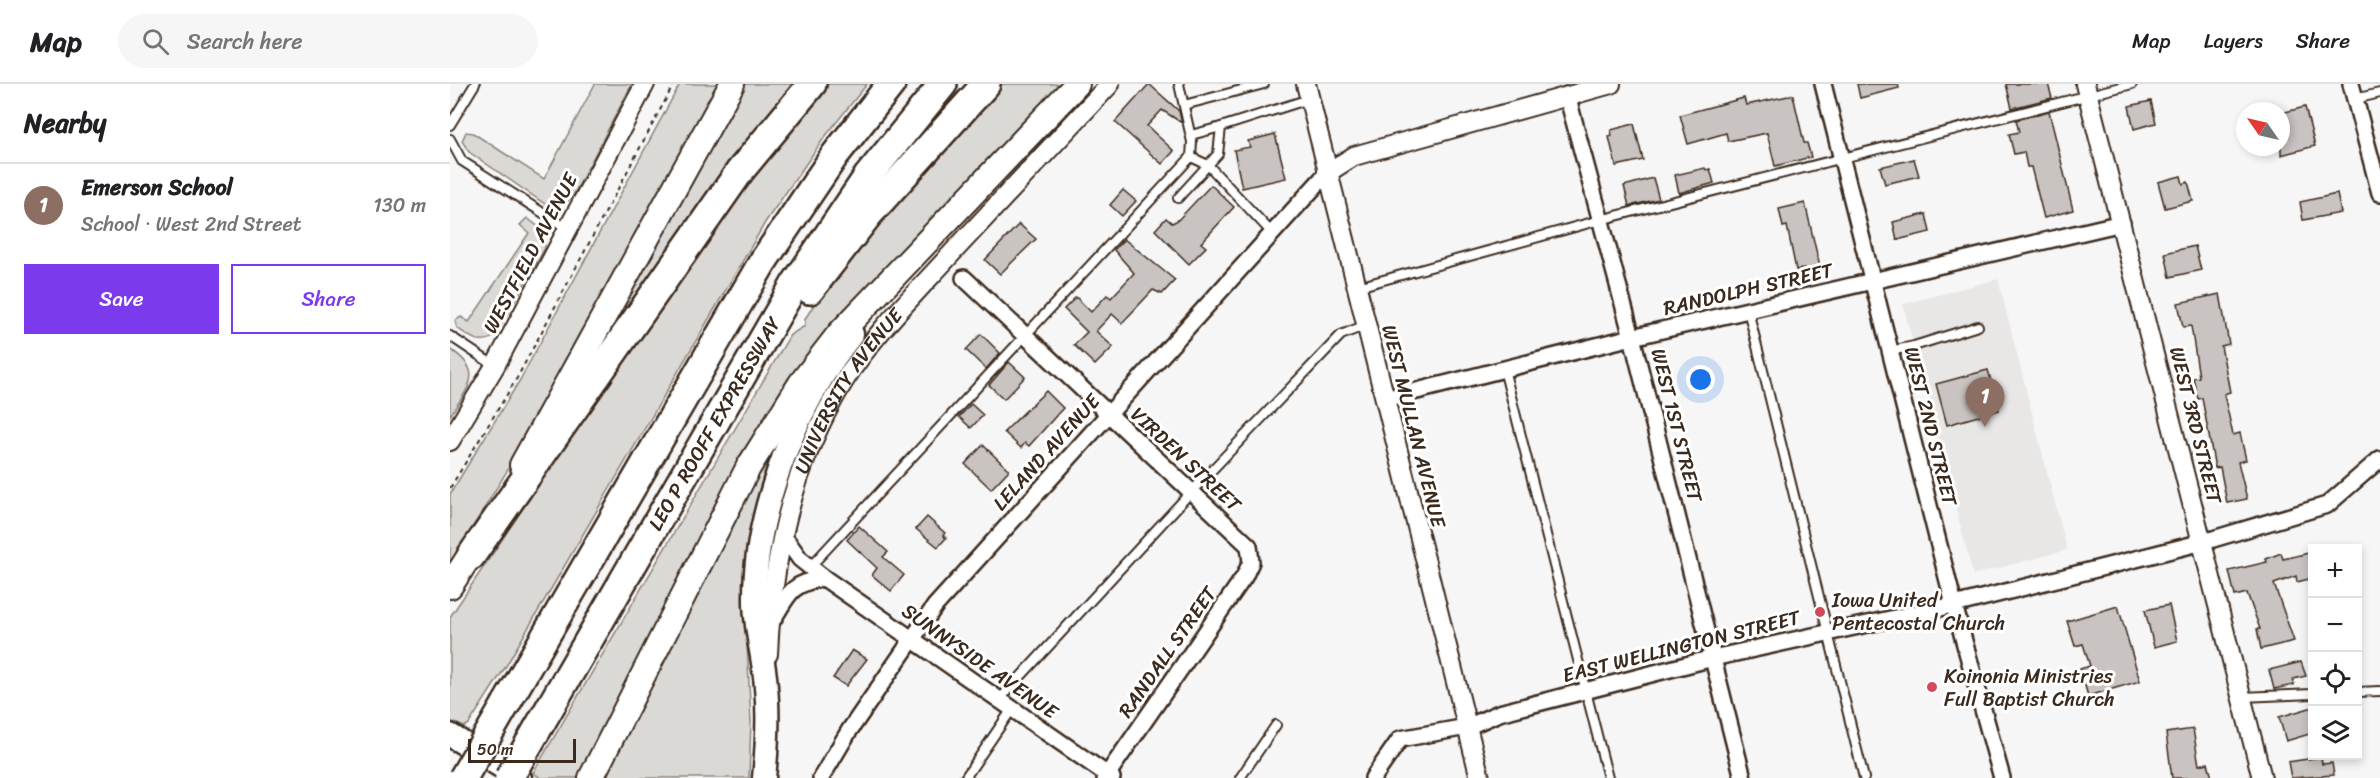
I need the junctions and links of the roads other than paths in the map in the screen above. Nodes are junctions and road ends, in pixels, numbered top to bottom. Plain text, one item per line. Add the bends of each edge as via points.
1 (475, 84) edge
2 (645, 84) edge
3 (732, 84) edge
4 (812, 84) edge
5 (891, 84) edge
6 (943, 84) edge
7 (986, 84) edge
8 (1077, 84) edge
9 (1110, 84) edge
10 (1179, 84) edge
11 (1264, 84) edge
12 (1611, 84) edge
13 (1823, 84) edge
14 (2132, 84) edge
15 (2351, 84) edge
16 (2086, 89) edge
17 (1566, 90) edge
18 (1307, 92) edge
19 (2380, 93) edge
20 (2355, 99) junction
21 (1184, 105) junction
22 (450, 125) edge
23 (1221, 128) junction
24 (1191, 135) junction
25 (450, 139) edge
26 (1191, 157) junction
27 (1842, 158) junction
28 (1208, 165) junction
29 (1328, 173) junction
30 (2380, 193) edge
31 (1178, 198) dead end
32 (1600, 220) junction
33 (2122, 223) junction
34 (568, 229) junction
35 (1273, 234) junction
36 (921, 249) junction
37 (964, 278) dead end
38 (1873, 282) junction
39 (1356, 287) junction
40 (1748, 310) junction
41 (1366, 325) junction
42 (1977, 326) dead end
43 (450, 336) edge
44 (1024, 336) junction
45 (1632, 336) junction
46 (1890, 351) junction
47 (753, 357) junction
48 (495, 366) junction
49 (1504, 369) junction
50 (1385, 399) junction
51 (1108, 415) junction
52 (450, 441) edge
53 (2380, 459) edge
54 (1191, 492) junction
55 (782, 534) junction
56 (2203, 542) junction
57 (1249, 546) joint
58 (471, 556) junction
59 (810, 567) junction
60 (824, 578) junction
61 (450, 586) edge
62 (1954, 605) junction
63 (769, 625) junction
64 (1828, 633) junction
65 (911, 639) junction
66 (1713, 658) junction
67 (766, 685) junction
68 (1585, 691) junction
69 (2380, 691) edge
70 (2362, 692) edge
71 (2308, 694) edge
72 (2241, 697) junction
73 (1006, 704) junction
74 (1276, 725) dead end
75 (1467, 727) junction
76 (450, 735) edge
77 (450, 773) edge
78 (1108, 777) edge
79 (458, 778) edge
80 (463, 778) edge
81 (509, 778) edge
82 (520, 778) edge
83 (591, 778) edge
84 (764, 778) edge
85 (821, 778) edge
86 (964, 778) edge
87 (1240, 778) edge
88 (1373, 778) edge
89 (1480, 778) edge
90 (1608, 778) edge
91 (1743, 778) edge
92 (1864, 778) edge
93 (2001, 778) edge
94 (2262, 778) edge

1 - 22 lane
2 - 34 street, WESTFIELD AVENUE
3 - 58 highway
4 - 58 highway via 740,171
5 - 80 highway, LEO P ROOFF EXPRESSWAY, bridge via 828,165 762,263
6 - 47 highway, LEO P ROOFF EXPRESSWAY via 828,232
7 - 47 highway via 876,206
8 - 36 highway
9 - 55 street, UNIVERSITY AVENUE via 884,327 845,381 815,438
10 - 21 lane
11 - 21 lane
12 - 17 street
13 - 27 street, WEST 2ND STREET
14 - 16 lane
15 - 20 street
16 - 27 lane
16 - 33 street, WEST 3RD STREET
17 - 29 street via 1354,156
17 - 32 street, WEST 1ST STREET
18 - 23 lane
18 - 29 street, WEST MULLAN AVENUE
19 - 20 lane
20 - 30 street
21 - 24 lane
23 - 24 lane
23 - 28 lane via 1218,154
24 - 26 lane
25 - 34 lane via 462,161
26 - 28 lane
26 - 44 lane
27 - 32 lane
27 - 38 street, WEST 2ND STREET
28 - 31 lane
28 - 35 lane
29 - 35 street, LELAND AVENUE
29 - 39 street, WEST MULLAN AVENUE
32 - 39 lane
32 - 45 street, WEST 1ST STREET
33 - 38 street, RANDOLPH STREET
33 - 56 street, WEST 3RD STREET
34 - 48 street, WESTFIELD AVENUE
35 - 51 street, LELAND AVENUE
36 - 67 main road via 829,368 782,465 764,526 755,595 756,630
36 - 83 highway via 840,334 775,422
37 - 44 street, VIRDEN STREET
38 - 40 street, RANDOLPH STREET
38 - 46 street, WEST 2ND STREET
39 - 41 street, WEST MULLAN AVENUE
40 - 45 street, RANDOLPH STREET
40 - 64 lane
41 - 50 street, WEST MULLAN AVENUE
41 - 54 lane via 1341,335
42 - 46 lane
43 - 48 lane
44 - 51 street, VIRDEN STREET
44 - 59 lane
45 - 49 street, RANDOLPH STREET
45 - 66 street, WEST 1ST STREET
46 - 62 street, WEST 2ND STREET
47 - 81 highway, LEO P ROOFF EXPRESSWAY, bridge
48 - 52 street, WESTFIELD AVENUE
49 - 50 street, RANDOLPH STREET
49 - 68 lane
50 - 75 street, WEST MULLAN AVENUE
51 - 54 street, VIRDEN STREET
51 - 65 street, LELAND AVENUE via 934,606
53 - 56 street, EAST WELLINGTON STREET via 2327,506
54 - 57 street, VIRDEN STREET
54 - 73 lane
55 - 59 street, SUNNYSIDE AVENUE
55 - 63 street, UNIVERSITY AVENUE
56 - 62 street, EAST WELLINGTON STREET
56 - 72 street, WEST 3RD STREET
57 - 78 street, RANDALL STREET via 1251,562 1244,577
58 - 61 highway
59 - 60 street, SUNNYSIDE AVENUE
60 - 63 street via 804,581 795,587
60 - 65 street, SUNNYSIDE AVENUE
62 - 64 street, EAST WELLINGTON STREET
62 - 93 street, WEST 2ND STREET
63 - 67 street, UNIVERSITY AVENUE
64 - 66 street, EAST WELLINGTON STREET
64 - 92 lane
65 - 73 street, SUNNYSIDE AVENUE
65 - 85 street, LELAND AVENUE
66 - 68 street, EAST WELLINGTON STREET
66 - 91 street, WEST 1ST STREET
67 - 84 main road, UNIVERSITY AVENUE
68 - 75 street, EAST WELLINGTON STREET via 1499,713
68 - 90 lane
69 - 70 lane
71 - 72 lane
72 - 94 street, WEST 3RD STREET
73 - 78 street, SUNNYSIDE AVENUE
73 - 86 lane
74 - 87 lane
75 - 88 street, EAST WELLINGTON STREET via 1400,739
75 - 89 street, WEST MULLAN AVENUE
76 - 82 main road
77 - 79 main road

